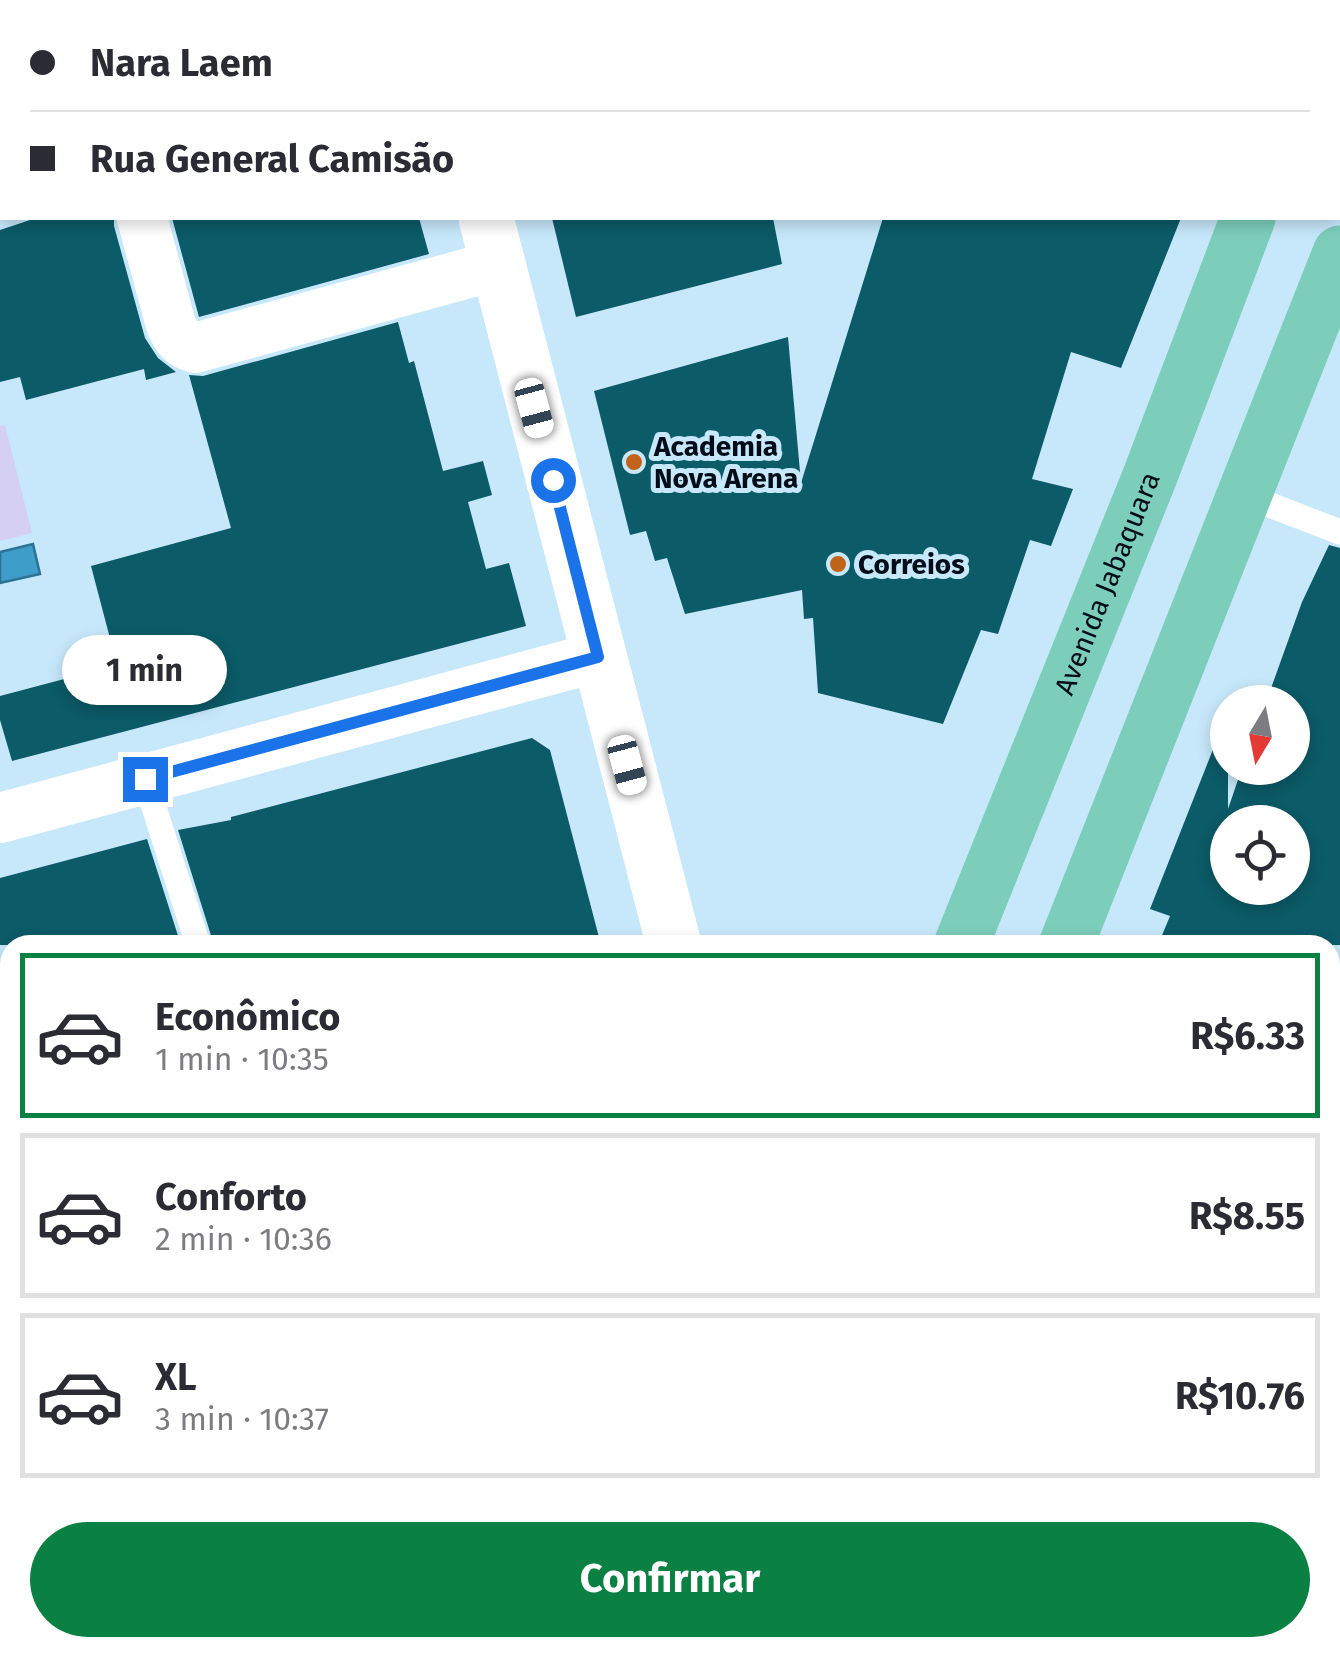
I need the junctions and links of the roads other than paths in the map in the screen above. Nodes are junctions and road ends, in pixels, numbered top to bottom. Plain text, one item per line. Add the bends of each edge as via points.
1 (143, 220) edge
2 (1247, 220) edge
3 (492, 242) edge
4 (1340, 253) edge
5 (1244, 495) junction
6 (1340, 532) edge
7 (598, 657) junction
8 (145, 779) junction
9 (0, 818) edge
10 (195, 935) edge
11 (671, 935) edge
12 (965, 935) edge
13 (1070, 935) edge

1 - 3 street via 171,325 178,340 195,348
2 - 12 main road, Avenida Jabaquara
3 - 7 street
4 - 5 main road
5 - 6 lane
5 - 13 main road
7 - 8 street
7 - 11 street
8 - 9 street
8 - 10 lane

